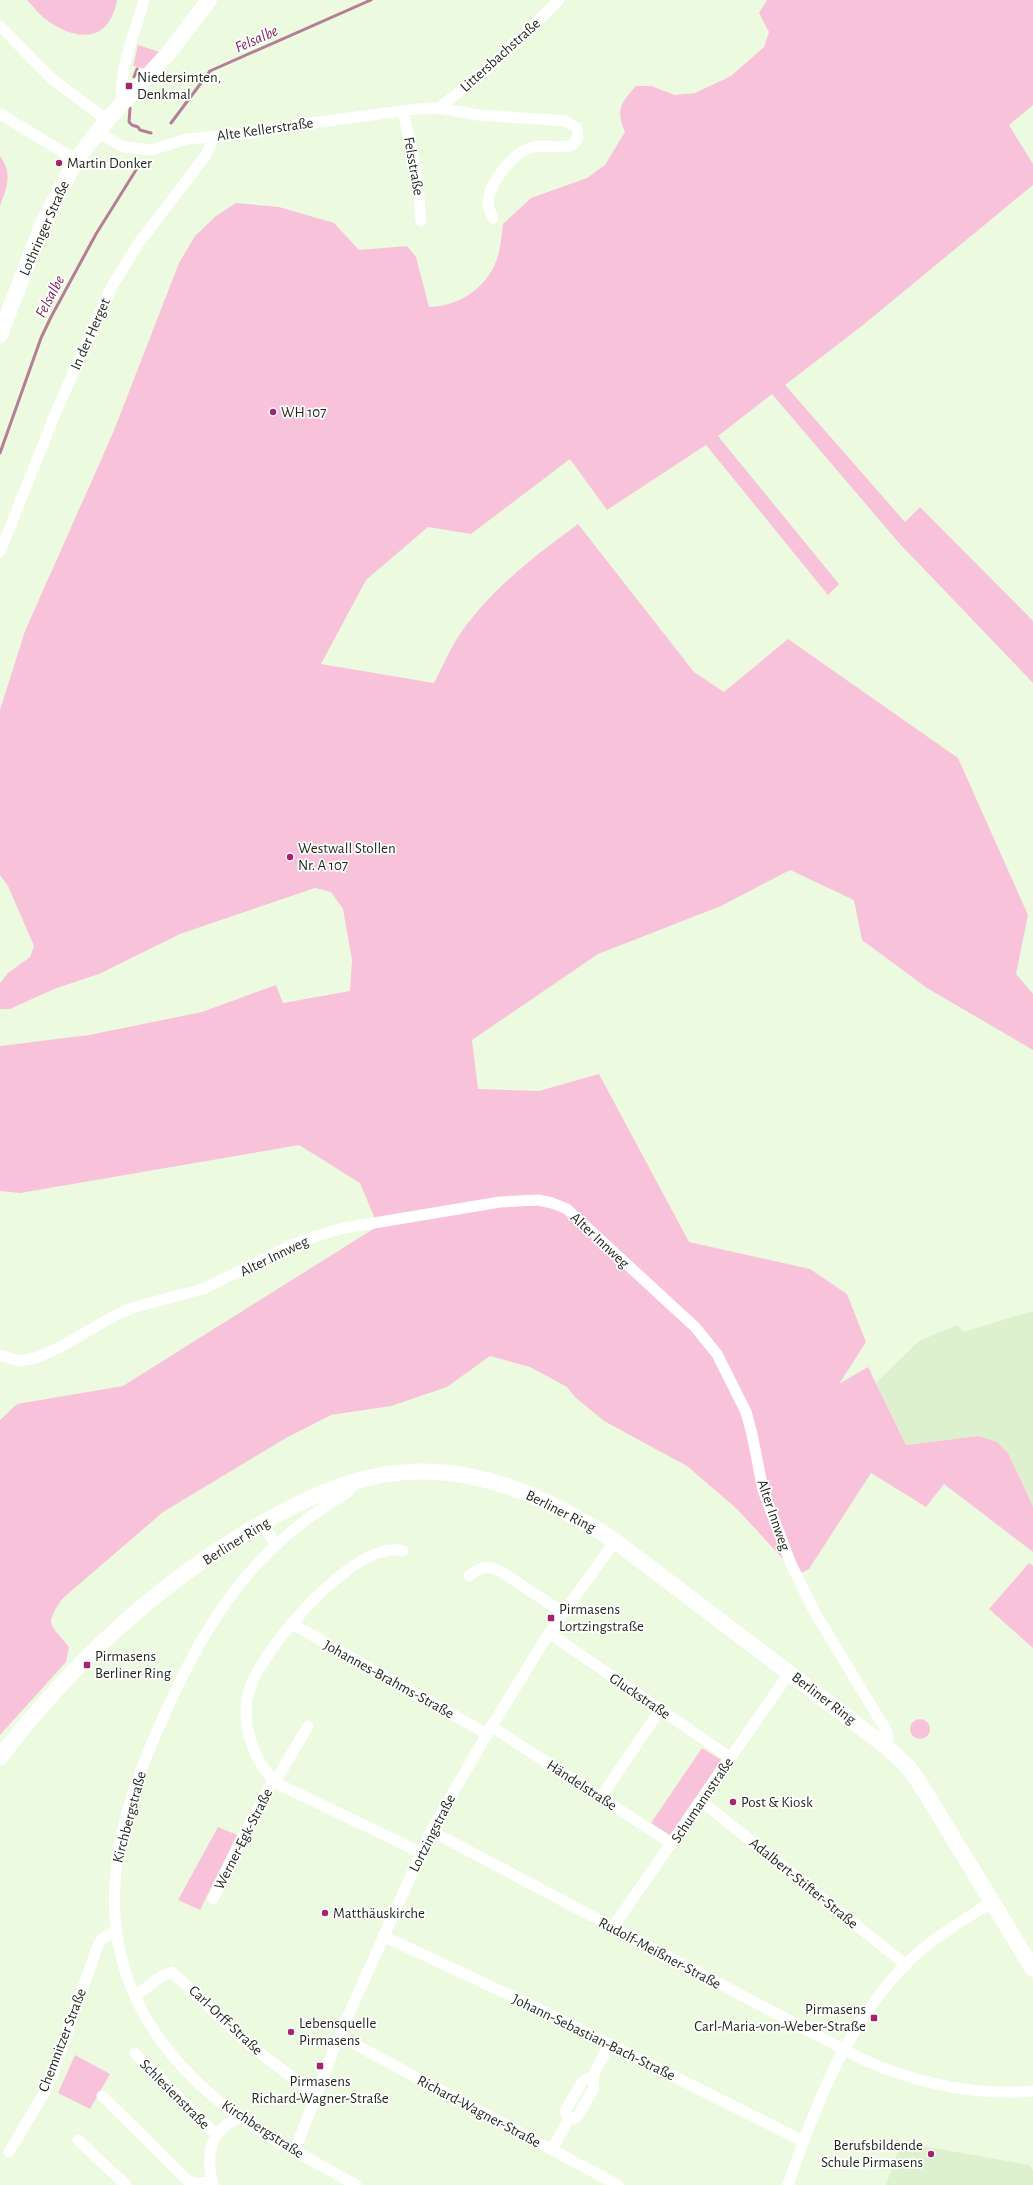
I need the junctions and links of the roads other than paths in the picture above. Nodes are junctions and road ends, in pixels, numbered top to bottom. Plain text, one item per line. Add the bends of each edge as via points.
1 (144, 0) edge
2 (209, 0) edge
3 (559, 0) edge
4 (0, 26) edge
5 (123, 103) junction
6 (439, 108) junction
7 (403, 111) junction
8 (0, 114) edge
9 (107, 120) junction
10 (97, 132) junction
11 (216, 136) junction
12 (76, 160) junction
13 (493, 218) dead end
14 (421, 221) dead end
15 (0, 335) edge
16 (0, 552) edge
17 (0, 1355) edge
18 (355, 1481) junction
19 (262, 1524) junction
20 (615, 1541) junction
21 (276, 1544) junction
22 (403, 1551) dead end
23 (468, 1576) dead end
24 (563, 1613) junction
25 (292, 1624) junction
26 (549, 1633) junction
27 (790, 1672) junction
28 (660, 1710) junction
29 (308, 1726) dead end
30 (489, 1730) junction
31 (888, 1748) junction
32 (0, 1757) edge
33 (731, 1758) junction
34 (274, 1781) junction
35 (601, 1797) junction
36 (701, 1801) junction
37 (431, 1831) junction
38 (672, 1844) junction
39 (420, 1852) junction
40 (213, 1899) dead end
41 (992, 1902) junction
42 (613, 1927) junction
43 (116, 1932) junction
44 (383, 1936) junction
45 (906, 1965) junction
46 (1032, 1966) edge
47 (135, 1996) junction
48 (339, 2036) junction
49 (609, 2045) junction
50 (844, 2050) junction
51 (135, 2053) dead end
52 (1033, 2091) edge
53 (317, 2093) junction
54 (102, 2096) dead end
55 (240, 2117) junction
56 (216, 2134) junction
57 (78, 2140) dead end
58 (803, 2141) junction
59 (295, 2150) junction
60 (552, 2150) junction
61 (9, 2152) dead end
62 (603, 2182) edge
63 (212, 2183) edge
64 (126, 2185) edge
65 (356, 2185) edge
66 (618, 2185) edge
67 (788, 2185) edge

1 - 5 street via 126,62 121,91
2 - 5 street, Lothringer Straße via 167,55
3 - 6 street, Littersbachstraße via 491,66
4 - 9 street via 50,78
5 - 9 street, Lothringer Straße
6 - 7 street, Alte Kellerstraße
6 - 13 street via 478,116 565,121 577,128 578,137 573,145 562,148 533,147 515,157 492,190 488,205
7 - 11 street, Alte Kellerstraße
7 - 14 street, Felsstraße via 417,175
8 - 12 street
9 - 10 street, Lothringer Straße
10 - 11 street, Alte Kellerstraße via 124,146 151,150 177,140
10 - 12 street, Lothringer Straße
11 - 16 street, In der Herget via 206,155 138,244 112,286 61,400
12 - 15 street, Lothringer Straße via 43,223
17 - 31 street, Alter Innweg via 19,1361 36,1358 116,1315 135,1307 203,1289 290,1246 344,1228 500,1202 538,1200 567,1209 695,1326 717,1354 746,1412 763,1490 791,1564 814,1611 886,1730
18 - 19 street, Berliner Ring via 316,1495
18 - 20 street, Berliner Ring via 384,1474 412,1472 437,1472 478,1478 528,1494 569,1513
18 - 21 street, Kirchbergstraße via 347,1493 311,1516
19 - 21 street
19 - 32 street, Berliner Ring via 187,1572 134,1613 72,1671
20 - 24 street, Lortzingstraße
20 - 27 street, Berliner Ring
21 - 43 street, Kirchbergstraße via 237,1588 204,1639 152,1742 128,1808 119,1846 114,1881
22 - 25 street via 379,1551 358,1564 318,1595
23 - 24 street via 485,1566 492,1567
24 - 26 street, Lortzingstraße
25 - 30 street, Johannes-Brahms-Straße
25 - 34 street via 260,1667 247,1701 251,1739 262,1766
26 - 28 street, Gluckstraße
26 - 30 street, Lortzingstraße
27 - 31 street, Berliner Ring
27 - 33 street, Schumannstraße
28 - 33 street, Gluckstraße
28 - 35 street
29 - 34 street, Werner-Egk-Straße
30 - 35 street, Händelstraße
30 - 37 street, Lortzingstraße
31 - 41 street, Berliner Ring via 909,1768 919,1782
33 - 36 street, Schumannstraße
34 - 39 street
34 - 40 street, Werner-Egk-Straße via 239,1844
35 - 38 street, Händelstraße
36 - 38 street, Schumannstraße
36 - 45 street, Adalbert-Stifter-Straße
37 - 39 street, Lortzingstraße
37 - 42 street, Rudolf-Meißner-Straße
38 - 42 street, Schumannstraße
39 - 44 street, Lortzingstraße
41 - 45 street via 937,1938
41 - 46 street, Berliner Ring
42 - 50 street, Rudolf-Meißner-Straße
43 - 47 street, Kirchbergstraße via 123,1963
43 - 61 street, Chemnitzer Straße via 102,1939 98,1945 46,2090
44 - 48 street, Lortzingstraße
44 - 49 street, Johann-Sebastian-Bach-Straße via 533,2006
45 - 50 street via 880,1995
47 - 53 street, Carl-Orff-Straße via 162,1976 172,1972 247,2043
47 - 55 street, Kirchbergstraße via 170,2051 207,2091
48 - 53 street, Lortzingstraße
48 - 60 street, Richard-Wagner-Straße
49 - 58 street, Johann-Sebastian-Bach-Straße
49 - 60 street via 593,2076 594,2088 577,2117 568,2120
50 - 52 street, Rudolf-Meißner-Straße via 914,2079 969,2090
50 - 58 street via 831,2072
51 - 56 street, Schlesienstraße
53 - 59 street, Lortzingstraße
54 - 63 street via 187,2180 196,2184
55 - 56 street via 222,2126
55 - 59 street, Kirchbergstraße
56 - 63 street via 210,2153
57 - 64 street
58 - 67 street
59 - 65 street, Kirchbergstraße
60 - 62 street, Richard-Wagner-Straße
62 - 66 street, Richard-Wagner-Straße

